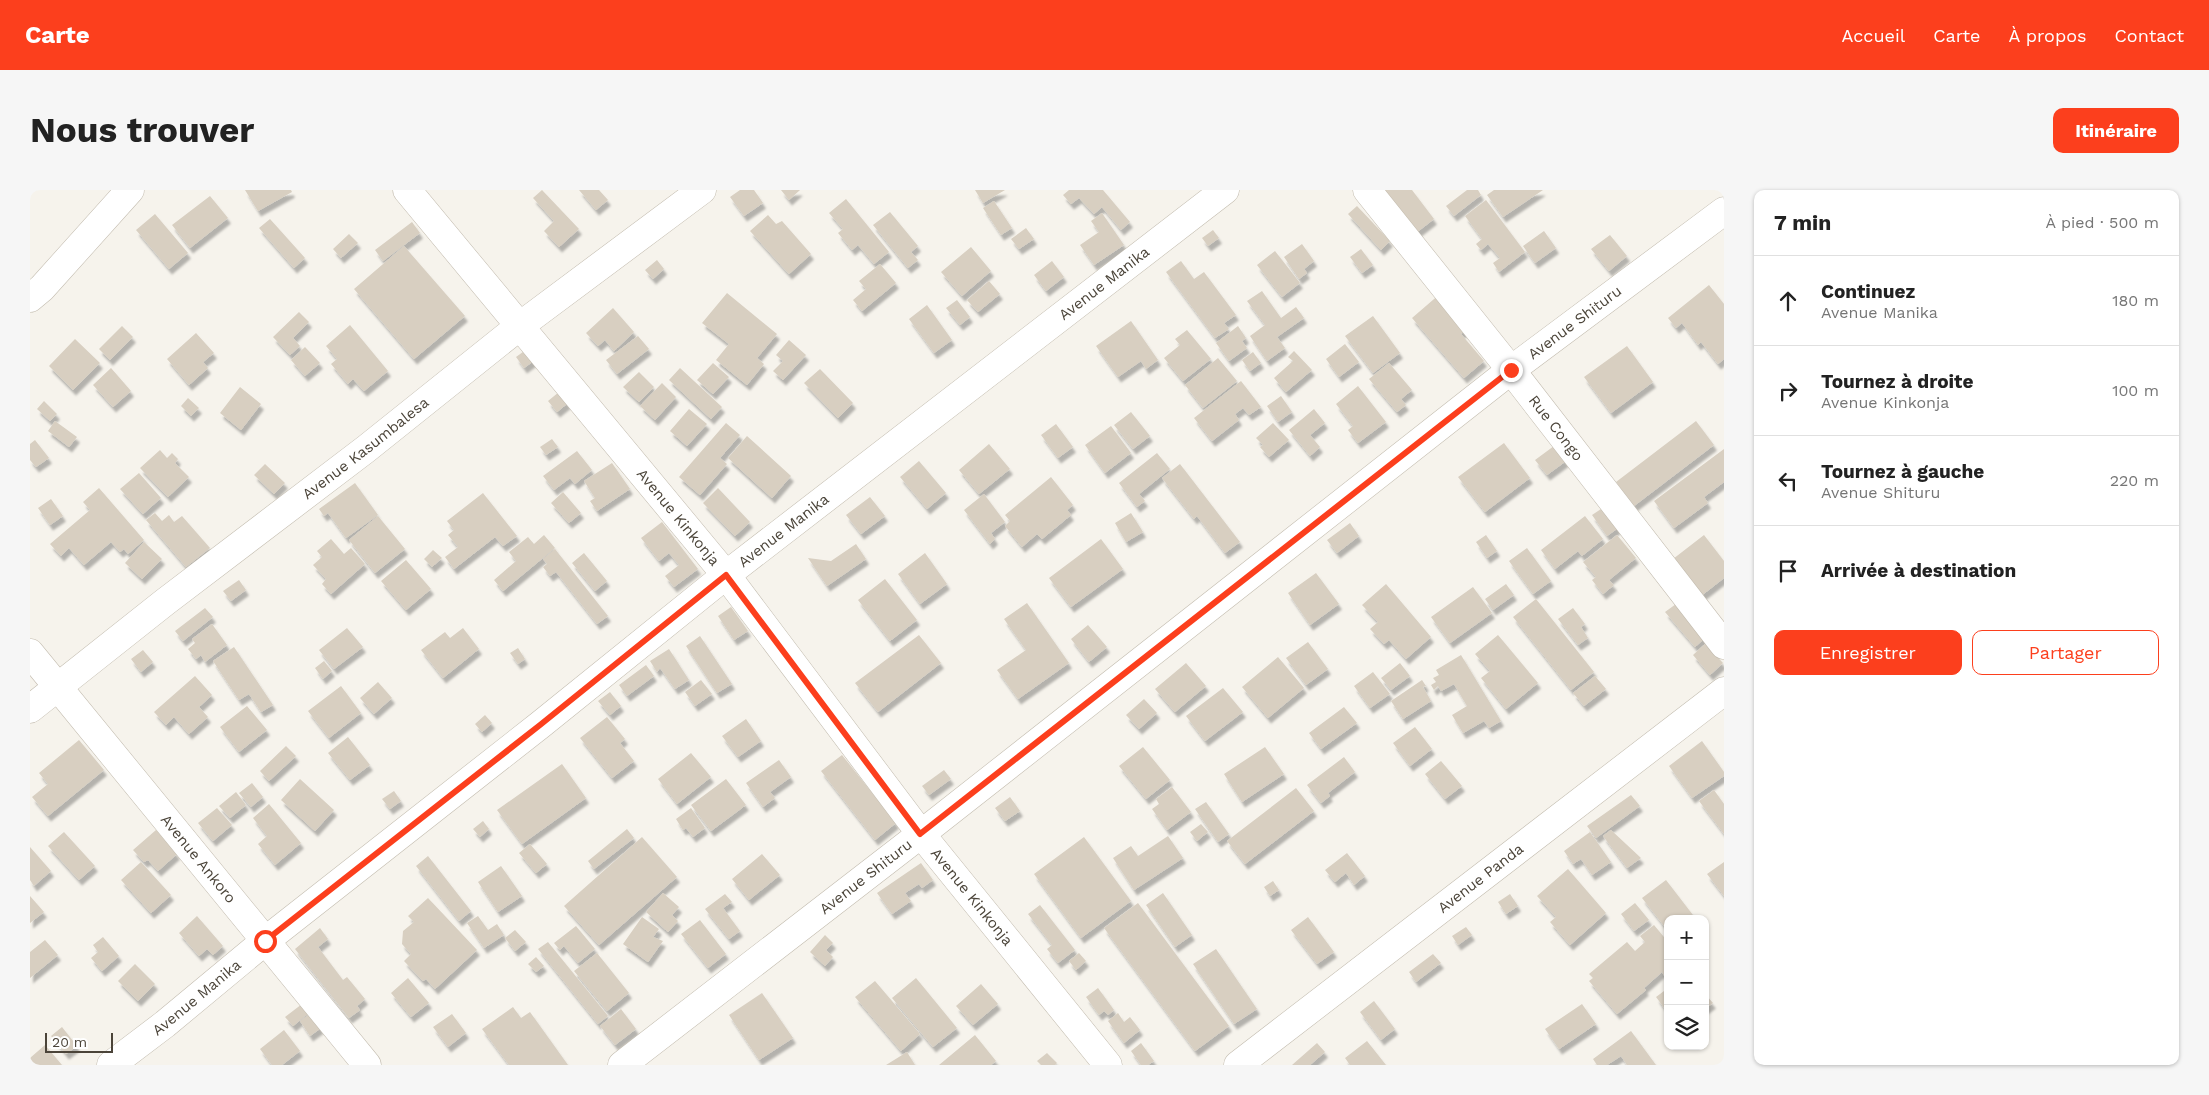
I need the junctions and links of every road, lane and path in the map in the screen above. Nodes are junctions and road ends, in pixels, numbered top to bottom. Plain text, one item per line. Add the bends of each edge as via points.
1 (130, 190) edge
2 (407, 190) edge
3 (702, 190) edge
4 (1225, 190) edge
5 (1366, 190) edge
6 (1724, 211) edge
7 (30, 298) edge
8 (521, 326) junction
9 (1511, 370) junction
10 (726, 575) junction
11 (1724, 645) edge
12 (30, 653) edge
13 (58, 686) junction
14 (1724, 691) edge
15 (30, 709) edge
16 (920, 834) junction
17 (265, 941) junction
18 (112, 1065) edge
19 (367, 1065) edge
20 (622, 1065) edge
21 (1108, 1065) edge
22 (1238, 1065) edge

1 - 7 street
2 - 8 street, Avenue Kinkonja
3 - 8 street, Avenue Kasumbalesa
4 - 10 street, Avenue Manika
5 - 9 street, Rue Congo
6 - 9 street, Avenue Shituru
8 - 10 street, Avenue Kinkonja
8 - 13 street, Avenue Kasumbalesa
9 - 11 street, Rue Congo
9 - 16 street, Avenue Shituru
10 - 16 street, Avenue Kinkonja
10 - 17 street, Avenue Manika
12 - 13 street, Avenue Ankoro
13 - 15 street, Avenue Kasumbalesa
13 - 17 street, Avenue Ankoro
14 - 22 street, Avenue Panda
16 - 20 street, Avenue Shituru
16 - 21 street, Avenue Kinkonja
17 - 18 street, Avenue Manika
17 - 19 street, Avenue Ankoro

